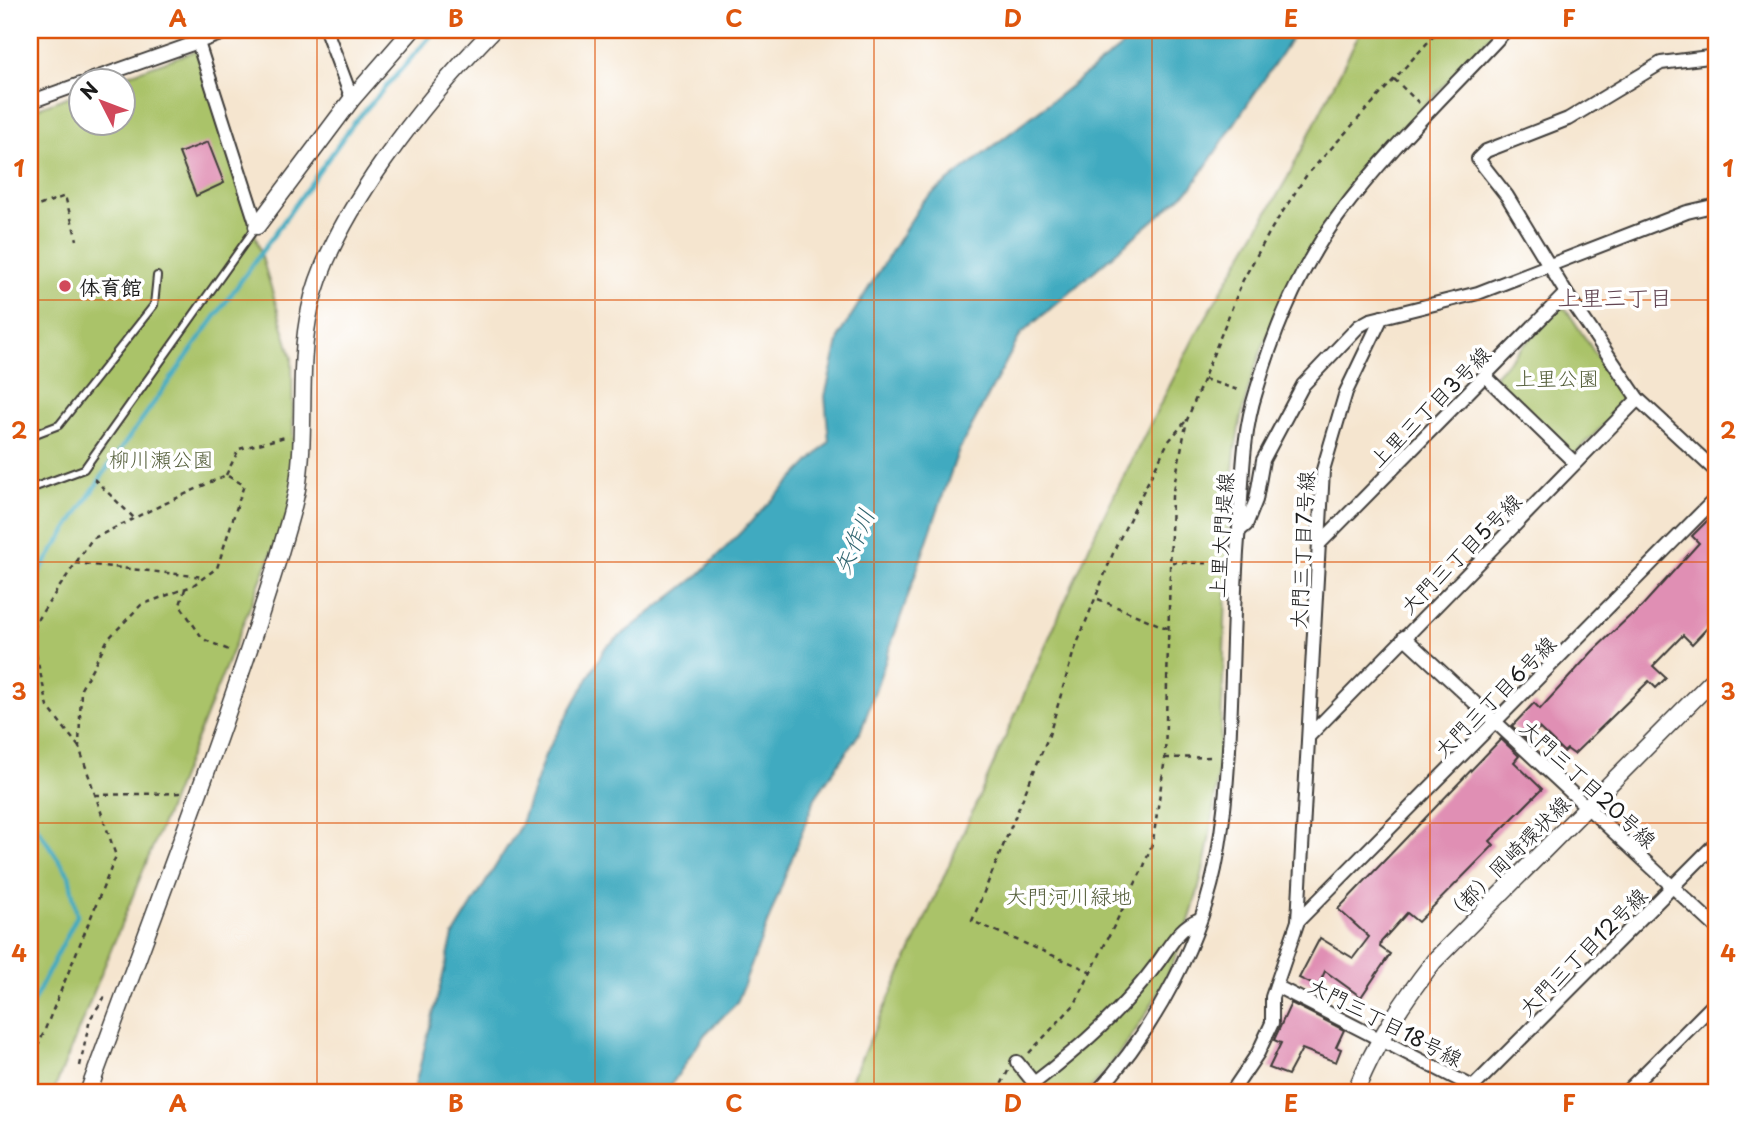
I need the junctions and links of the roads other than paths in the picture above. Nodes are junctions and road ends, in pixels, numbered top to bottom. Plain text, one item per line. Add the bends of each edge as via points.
1 (232, 30) edge
2 (326, 30) edge
3 (412, 30) edge
4 (493, 30) edge
5 (1506, 30) edge
6 (196, 36) edge
7 (1717, 56) edge
8 (124, 66) edge
9 (66, 89) edge
10 (352, 99) junction
11 (30, 102) edge
12 (1717, 205) edge
13 (257, 226) junction
14 (1550, 265) junction
15 (157, 276) dead end
16 (1566, 293) junction
17 (1382, 317) junction
18 (1485, 376) junction
19 (1638, 399) junction
20 (30, 436) edge
21 (1575, 463) junction
22 (1717, 472) edge
23 (30, 489) edge
24 (1717, 498) edge
25 (1238, 531) junction
26 (1319, 544) junction
27 (1404, 637) junction
28 (1717, 676) edge
29 (1495, 723) junction
30 (1310, 734) junction
31 (1587, 807) junction
32 (1717, 842) edge
33 (1673, 886) junction
34 (1200, 919) junction
35 (1298, 921) junction
36 (1717, 928) edge
37 (1276, 986) junction
38 (1717, 1001) edge
39 (1381, 1038) junction
40 (1017, 1062) road end
41 (1473, 1090) edge
42 (88, 1093) edge
43 (1096, 1093) edge
44 (1231, 1093) edge
45 (1355, 1093) edge
46 (1625, 1093) edge

1 - 6 street
2 - 10 street
3 - 10 street
4 - 42 street via 411,125 344,221 328,254 309,310 297,488 279,556
5 - 25 street, 上里大門堤線 via 1371,174 1337,218 1297,285 1272,342 1246,432
6 - 8 street
6 - 13 street
7 - 14 street via 1661,63 1568,119 1486,151 1478,159
9 - 11 street
10 - 13 street
12 - 14 street via 1687,212
13 - 23 lane via 84,469
14 - 16 street
14 - 17 street via 1478,293
15 - 20 lane via 154,305 58,425
16 - 18 street, 上里三丁目3号線
16 - 19 street
17 - 25 street via 1359,326 1303,385 1263,460 1256,500 1246,525
17 - 26 street, 大門三丁目7号線 via 1346,392 1323,470
18 - 21 street
18 - 26 street, 上里三丁目3号線
19 - 21 street, 大門三丁目5号線
19 - 22 street
21 - 27 street, 大門三丁目5号線
24 - 29 street, 大門三丁目6号線
25 - 34 street, 上里大門堤線 via 1228,757 1218,853
26 - 30 street, 大門三丁目7号線
27 - 29 street, 大門三丁目20号線
27 - 30 street, 大門三丁目5号線
28 - 31 street, （都）岡崎環状線
29 - 31 street, 大門三丁目20号線
29 - 35 street, 大門三丁目6号線
30 - 35 street, 大門三丁目7号線
31 - 33 street, 大門三丁目20号線
31 - 39 street, （都）岡崎環状線 via 1434,961
32 - 33 street, 大門三丁目12号線
33 - 36 street, 大門三丁目20号線
33 - 41 street, 大門三丁目12号線
34 - 40 street via 1180,931 1142,985 1076,1051 1034,1083
34 - 43 street, 上里大門堤線 via 1143,1037
35 - 37 street, 大門三丁目7号線
37 - 39 street, 大門三丁目18号線
37 - 44 street, 大門三丁目7号線 via 1272,1023
38 - 46 street
39 - 41 street, 大門三丁目18号線
39 - 45 street, （都）岡崎環状線

